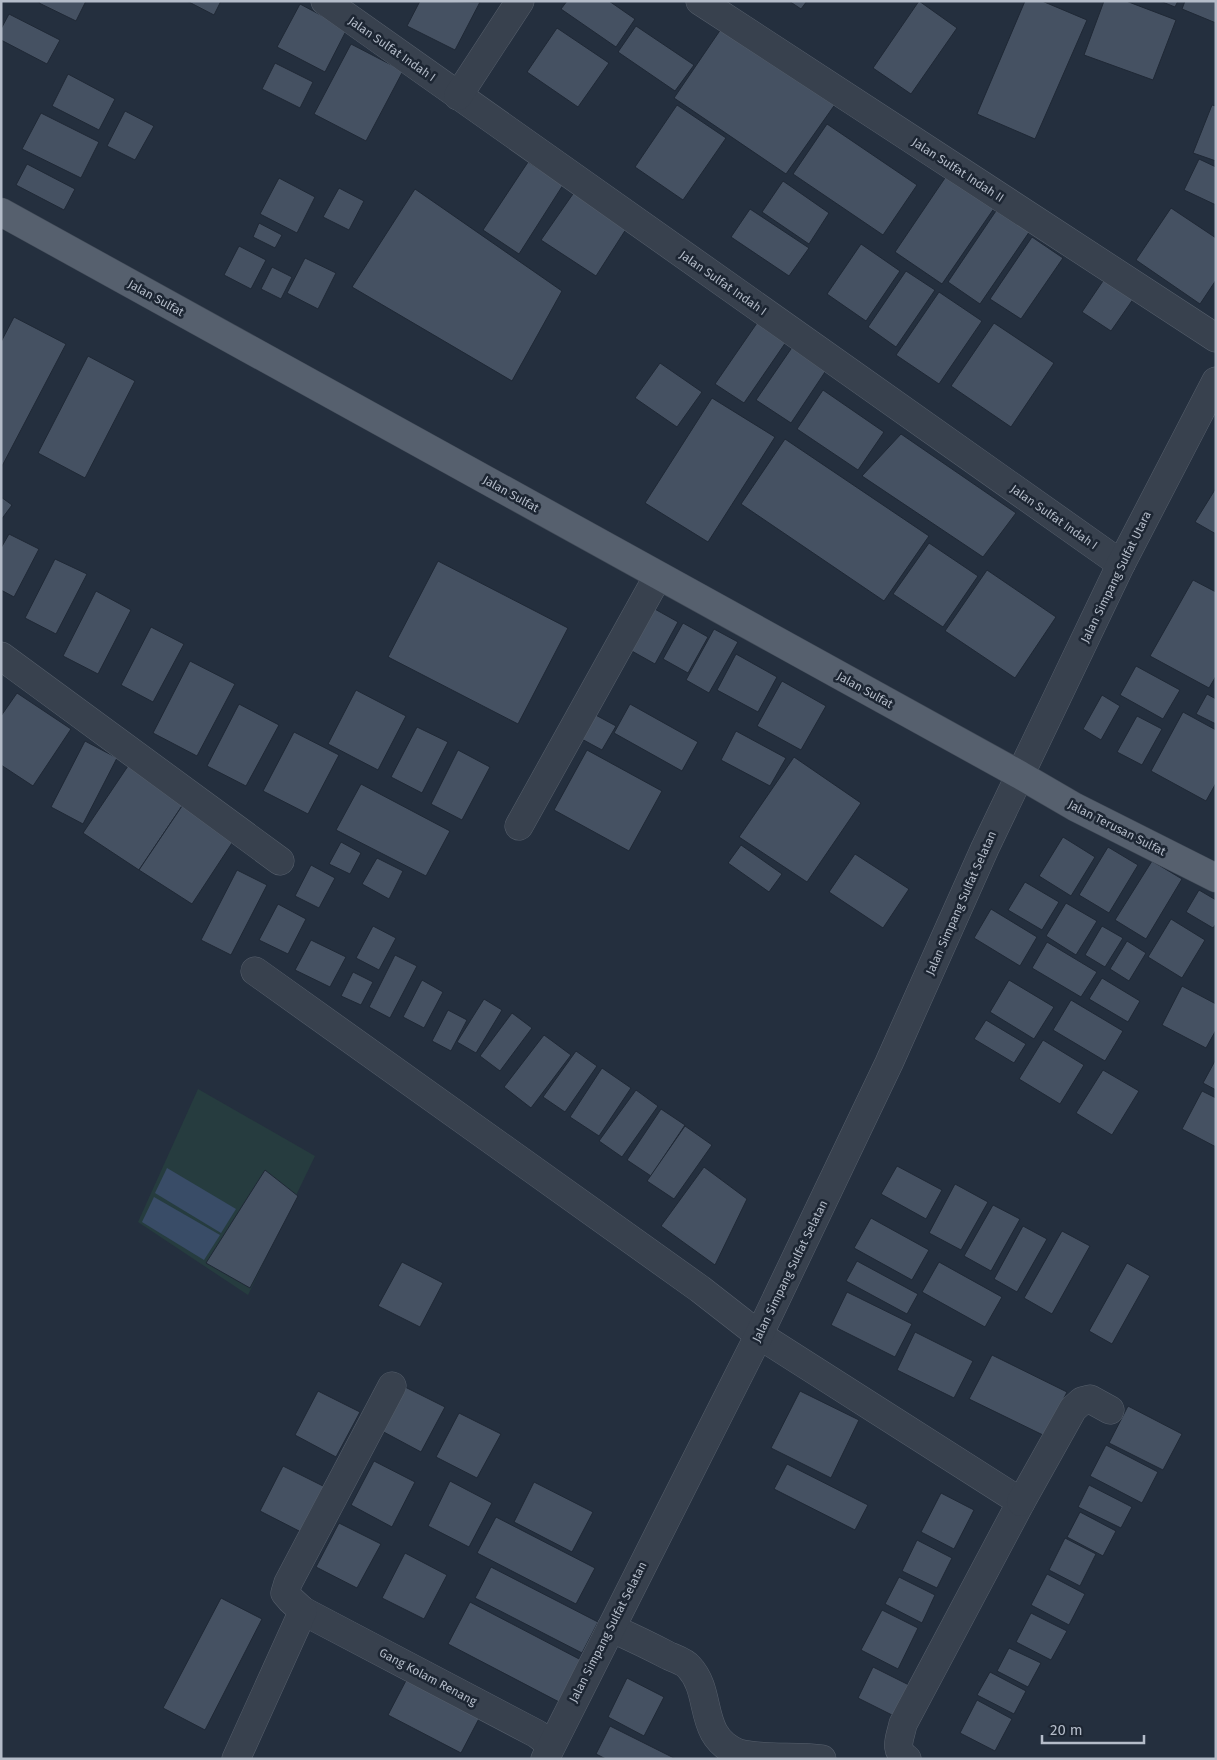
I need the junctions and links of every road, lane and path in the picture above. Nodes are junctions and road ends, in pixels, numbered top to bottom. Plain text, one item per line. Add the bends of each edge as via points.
1 (326, 1) edge
2 (520, 1) edge
3 (700, 1) edge
4 (458, 96) junction
5 (1, 212) edge
6 (1216, 338) edge
7 (1213, 394) edge
8 (1121, 564) junction
9 (658, 576) junction
10 (1, 656) edge
11 (1020, 775) junction
12 (519, 826) dead end
13 (280, 861) dead end
14 (1216, 878) edge
15 (256, 971) dead end
16 (759, 1335) junction
17 (392, 1386) dead end
18 (1110, 1410) dead end
19 (1021, 1502) junction
20 (303, 1611) junction
21 (611, 1628) junction
22 (548, 1752) edge
23 (236, 1759) edge
24 (822, 1759) edge
25 (907, 1759) edge

1 - 4 street, Jalan Sulfat Indah I
2 - 4 street
3 - 6 street, Jalan Sulfat Indah II
4 - 8 street, Jalan Sulfat Indah I
5 - 9 main road, Jalan Sulfat
7 - 8 street, Jalan Simpang Sulfat Utara
8 - 11 street, Jalan Simpang Sulfat Utara
9 - 11 main road, Jalan Sulfat
9 - 12 street
10 - 13 street
11 - 14 main road, Jalan Terusan Sulfat via 1075,807
11 - 16 street, Jalan Simpang Sulfat Selatan via 890,1063
15 - 16 street via 700,1289
16 - 19 street
16 - 21 street, Jalan Simpang Sulfat Selatan
17 - 20 street, Gang Kolam Renang via 288,1583 286,1592 290,1600
18 - 19 street via 1090,1399 1073,1408
19 - 25 street via 903,1724 898,1746 900,1754
20 - 22 street, Gang Kolam Renang via 537,1734
20 - 23 street
21 - 22 street, Jalan Simpang Sulfat Selatan
21 - 24 street via 688,1666 701,1684 712,1730 738,1753 761,1758

